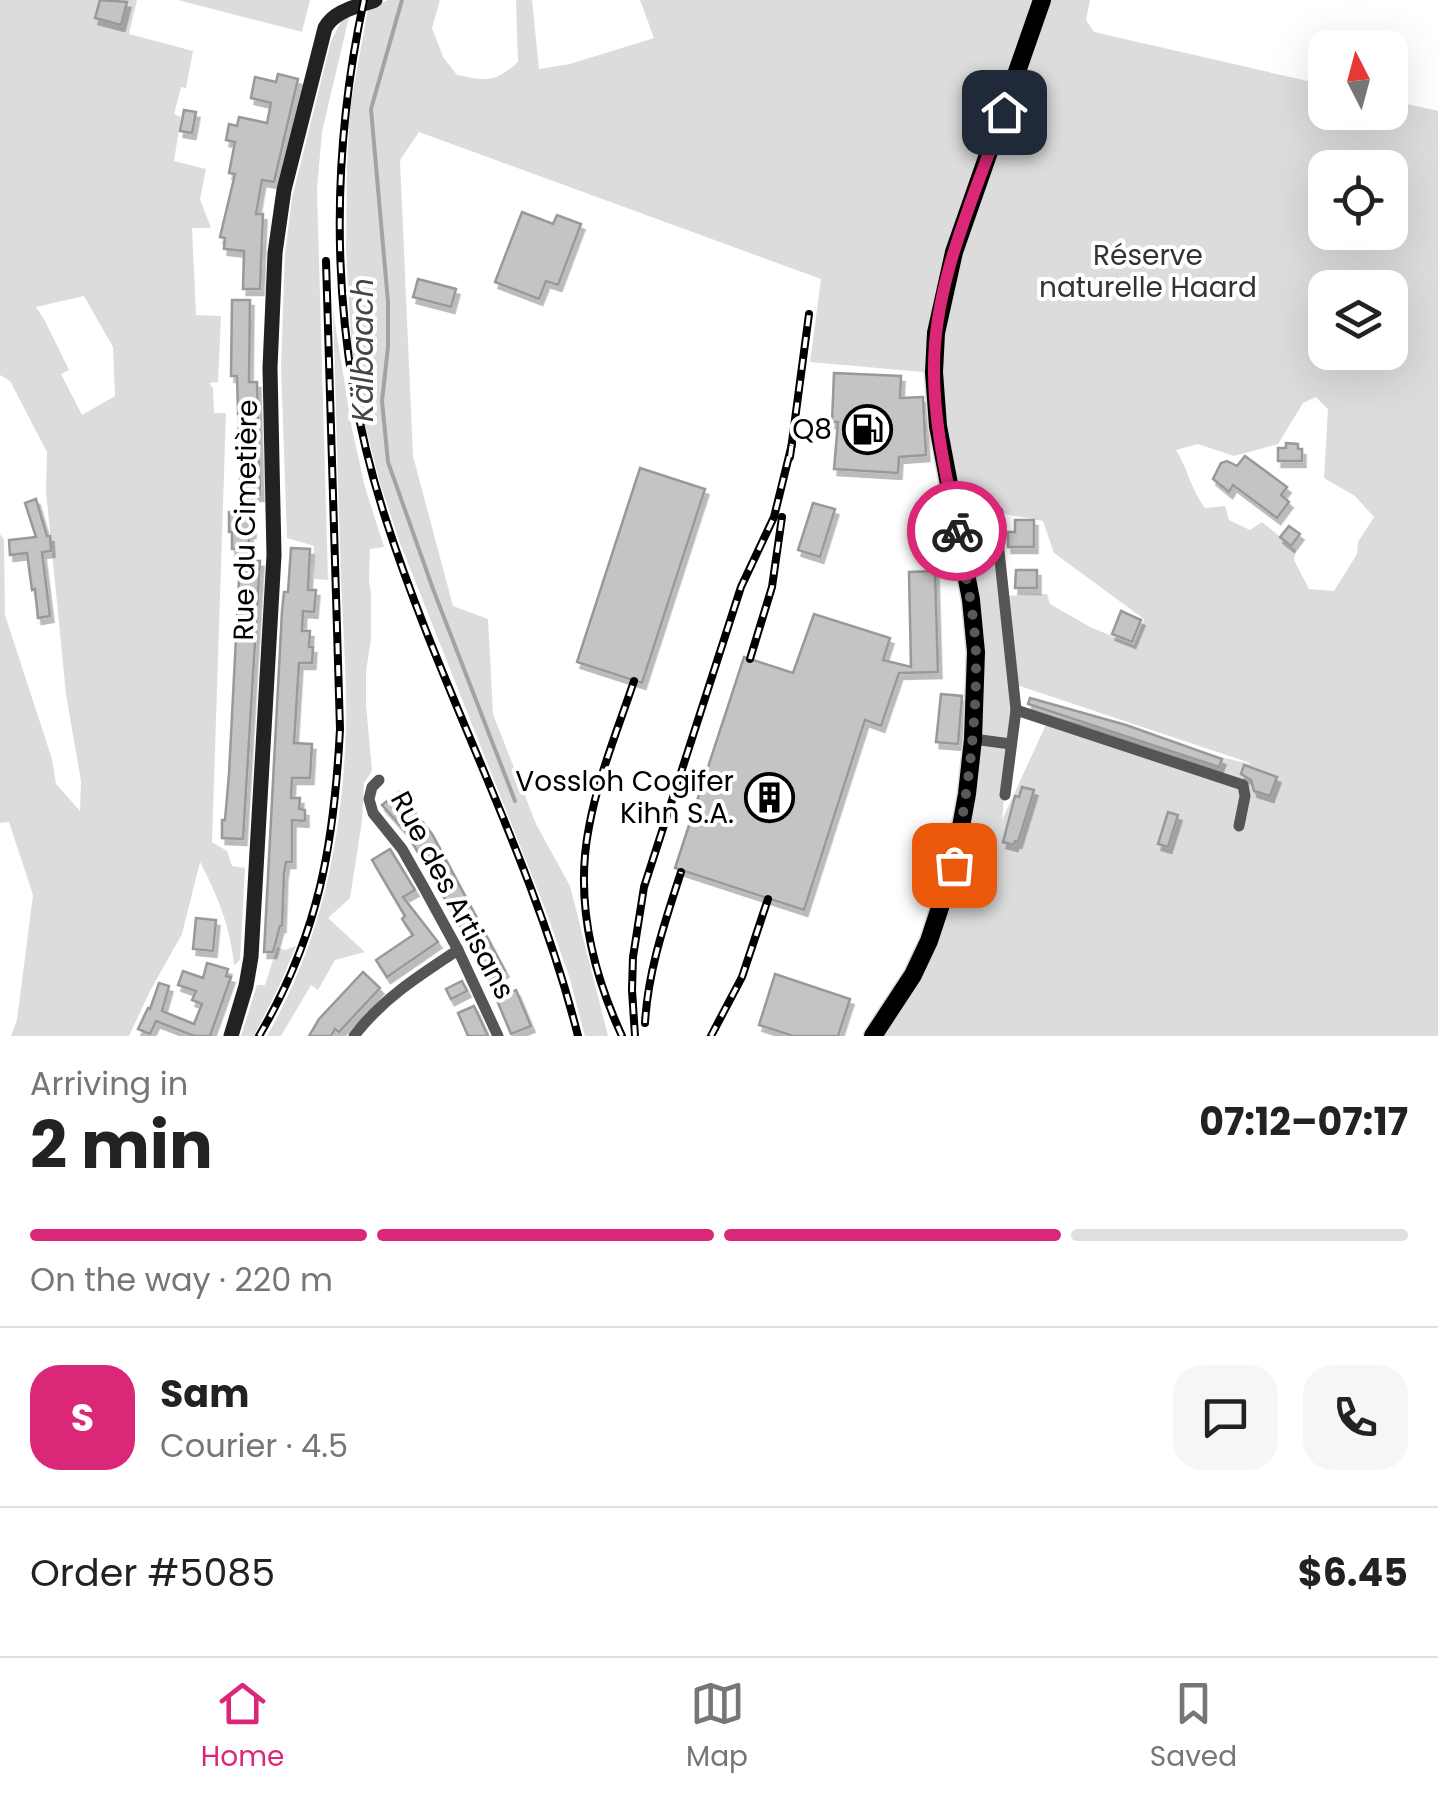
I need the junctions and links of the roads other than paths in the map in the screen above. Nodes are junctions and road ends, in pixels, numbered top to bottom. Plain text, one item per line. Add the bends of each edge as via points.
1 (375, 0) edge
2 (1042, 0) edge
3 (998, 512) dead end
4 (1016, 710) junction
5 (972, 739) junction
6 (1011, 744) junction
7 (379, 780) dead end
8 (1005, 795) dead end
9 (1240, 826) dead end
10 (458, 950) junction
11 (231, 1036) edge
12 (354, 1036) edge
13 (498, 1036) edge
14 (873, 1036) edge

1 - 11 main road, Rue du Cimetière via 330,20 284,190 275,253 274,555 250,957
2 - 5 main road via 954,252 936,333 938,426 976,652
3 - 4 street
4 - 6 street
4 - 9 street via 1243,785
5 - 6 street
5 - 14 main road via 954,865 929,941
6 - 8 street
7 - 10 street, Rue des Artisans via 369,799 374,813 402,849
10 - 12 street via 406,984
10 - 13 street, Rue des Artisans

